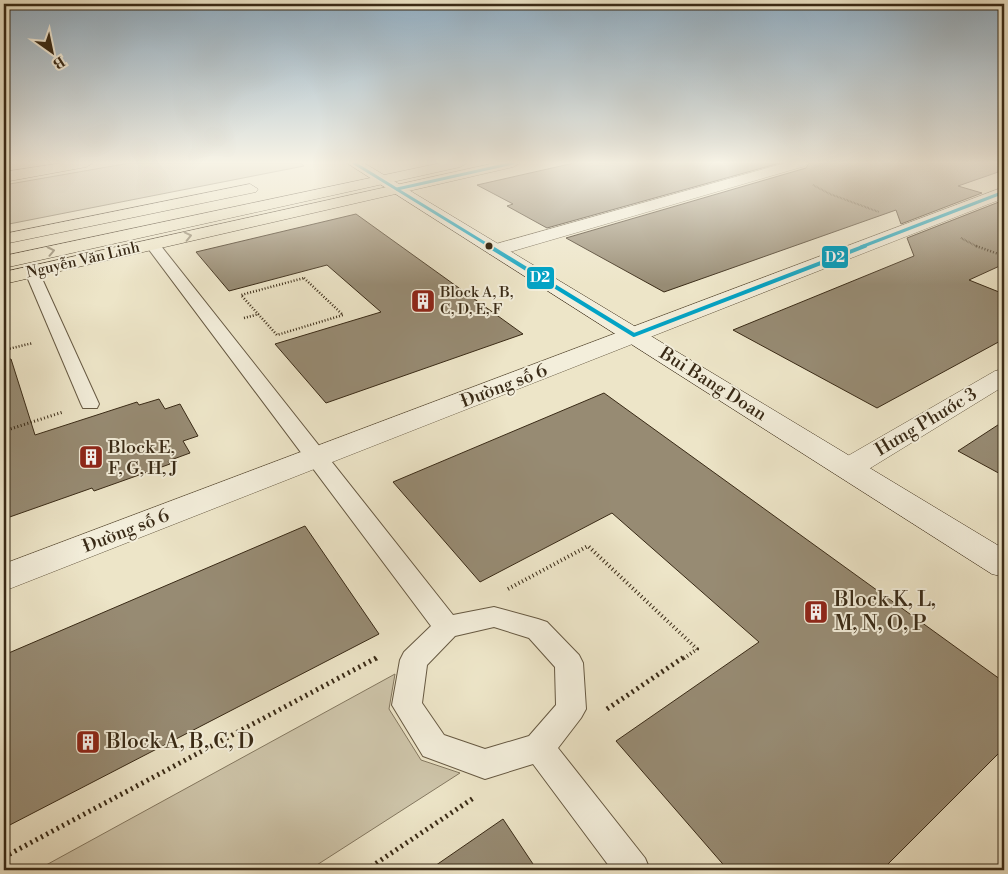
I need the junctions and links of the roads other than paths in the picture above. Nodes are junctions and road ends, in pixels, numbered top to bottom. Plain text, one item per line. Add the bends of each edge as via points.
1 (177, 204) edge
2 (279, 204) edge
3 (292, 204) edge
4 (426, 204) edge
5 (656, 204) edge
6 (973, 204) edge
7 (4, 239) edge
8 (152, 244) junction
9 (496, 250) junction
10 (32, 272) junction
11 (4, 273) edge
12 (634, 335) junction
13 (1004, 376) edge
14 (90, 404) road end
15 (317, 458) junction
16 (849, 468) junction
17 (1004, 565) edge
18 (4, 578) edge
19 (447, 628) junction
20 (540, 748) junction
21 (633, 870) edge

1 - 7 main road, Nguyễn Văn Linh
11 -> 2 main road, Nguyễn Văn Linh
8 -> 3 main road, Nguyễn Văn Linh
4 - 9 street, Bui Bang Doan
5 - 9 street
6 - 12 street, Đường số 6
8 - 10 main road, Nguyễn Văn Linh
8 - 15 lane
9 - 12 street, Bui Bang Doan
10 - 11 main road, Nguyễn Văn Linh
10 - 14 lane
12 - 15 street, Đường số 6
12 - 16 street, Bui Bang Doan
13 - 16 street, Hưng Phước 3
15 - 18 street, Đường số 6
15 - 19 lane
16 - 17 street, Bui Bang Doan
19 - 20 lane via 494,616 538,630 568,663 571,709
19 - 20 lane via 414,660 407,705 434,746 485,764
20 - 21 lane

